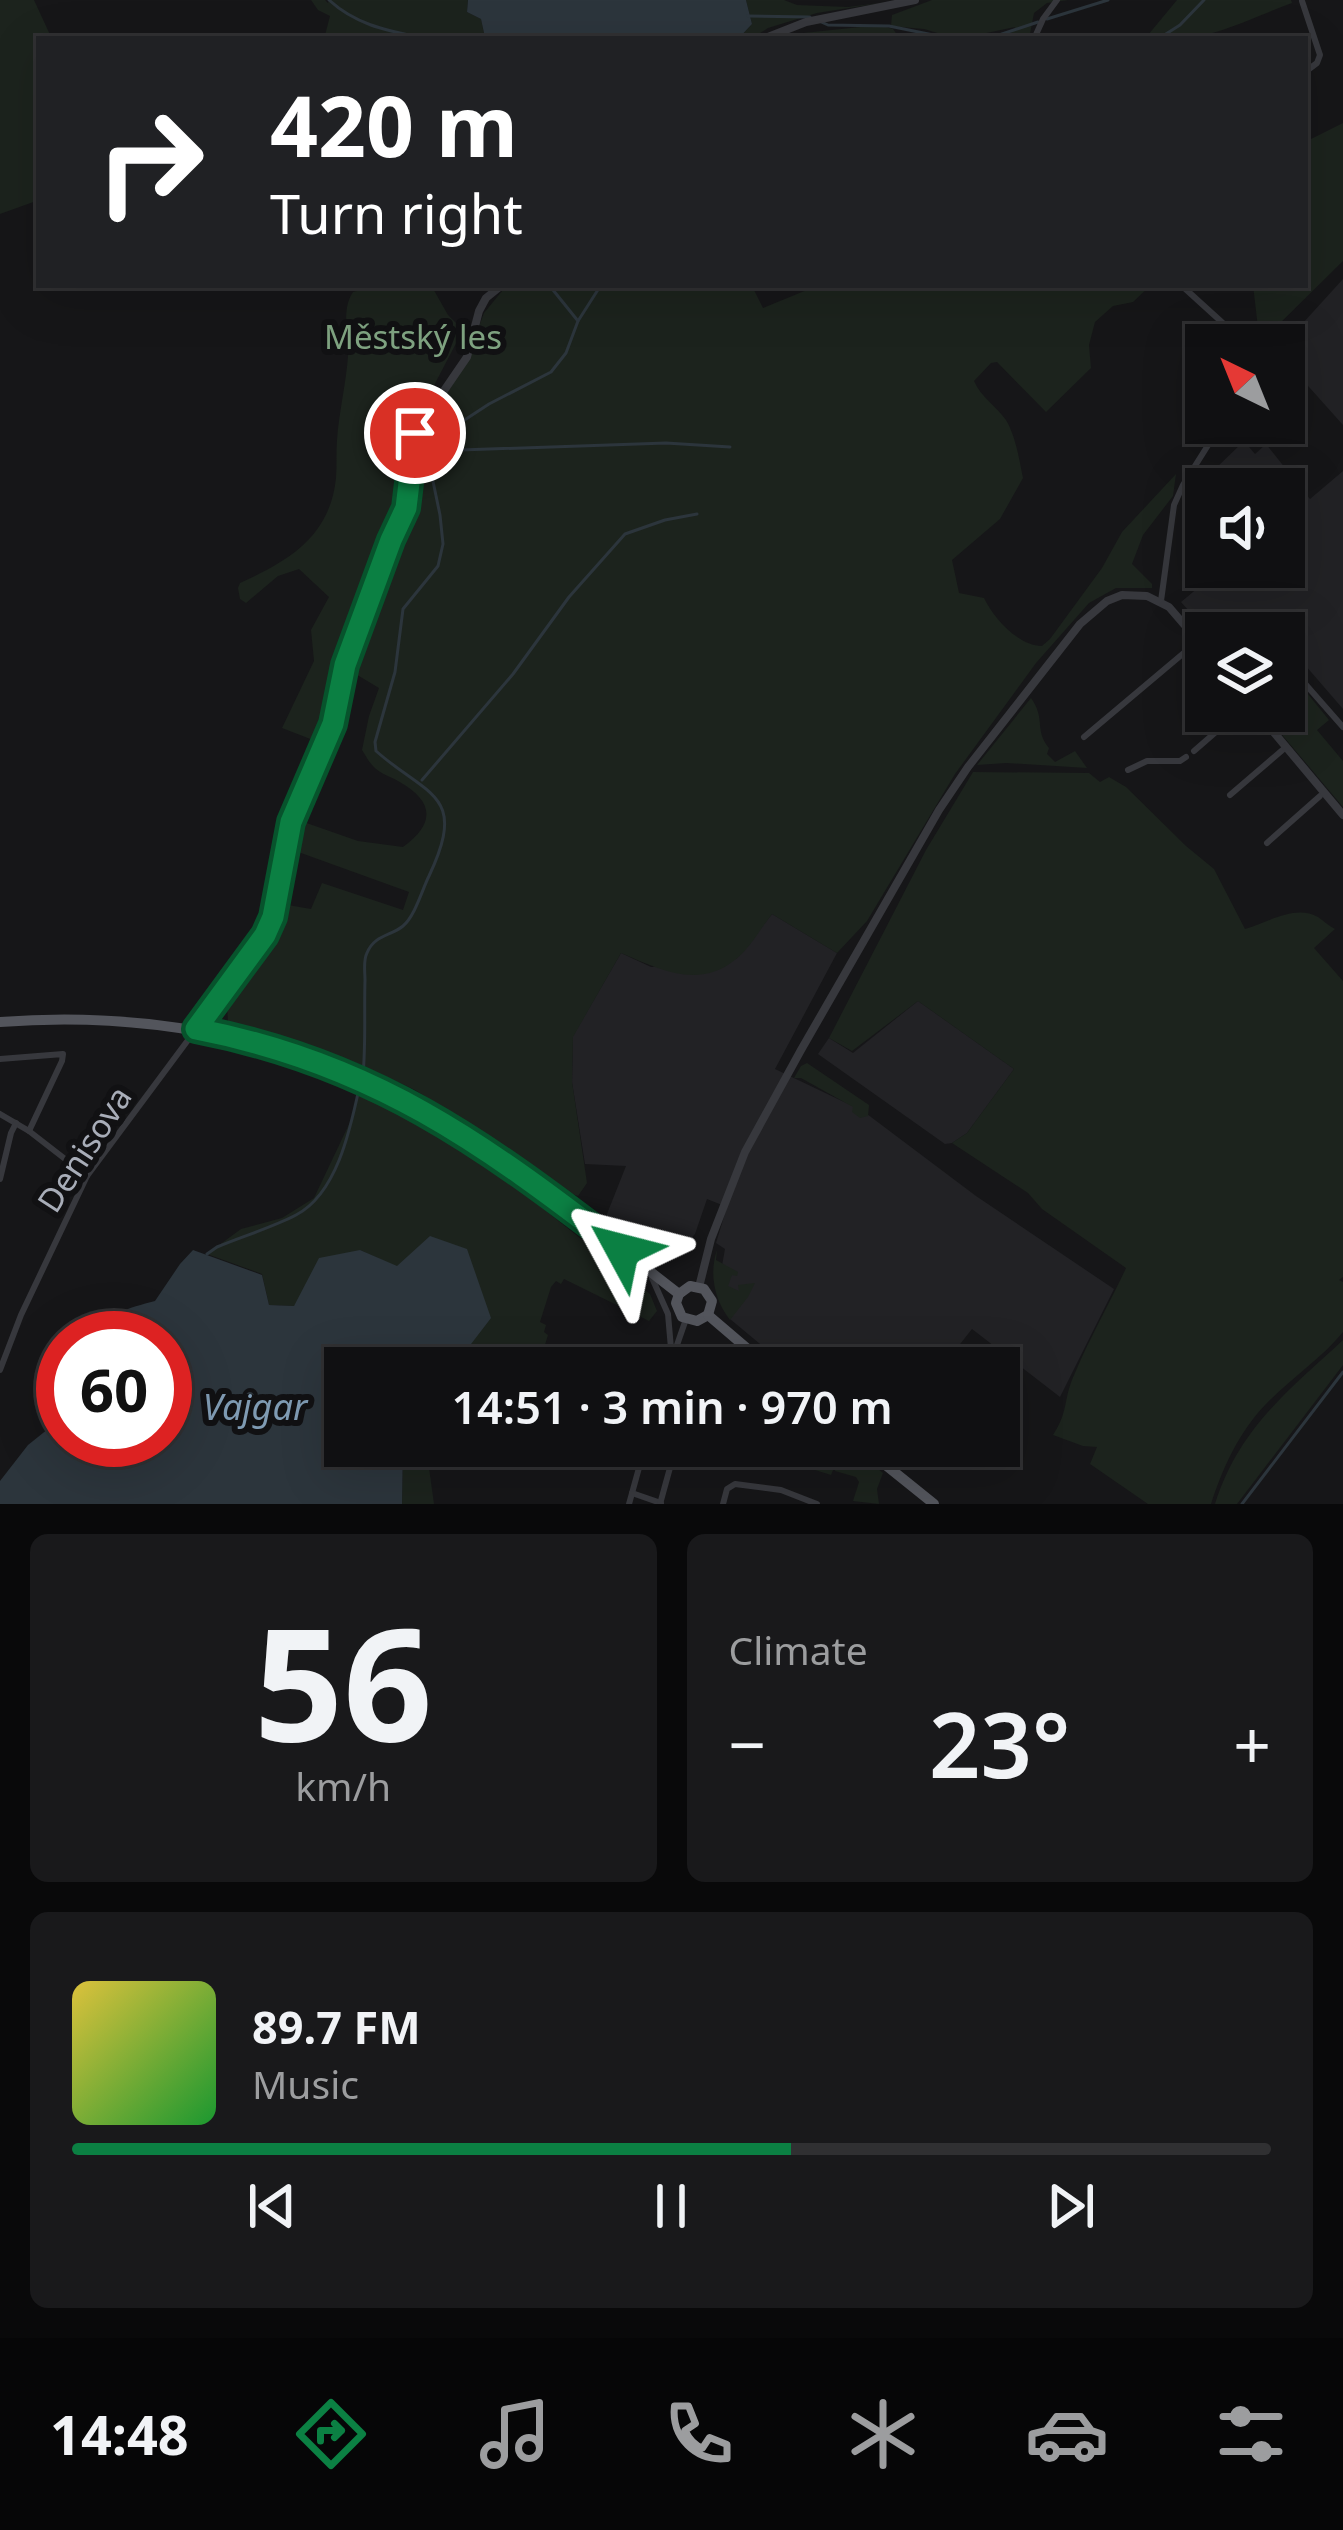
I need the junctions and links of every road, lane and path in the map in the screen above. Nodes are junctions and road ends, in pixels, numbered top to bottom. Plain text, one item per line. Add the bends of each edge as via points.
1 (915, 0) edge
2 (1057, 0) edge
3 (1302, 1) edge
4 (771, 36) edge
5 (1035, 36) edge
6 (1308, 70) edge
7 (498, 288) edge
8 (1184, 288) edge
9 (1224, 324) edge
10 (1209, 444) edge
11 (1160, 601) junction
12 (1185, 627) edge
13 (1185, 652) edge
14 (1305, 685) edge
15 (1343, 727) edge
16 (1216, 732) edge
17 (1274, 732) edge
18 (1084, 737) dead end
19 (1286, 747) junction
20 (1128, 770) dead end
21 (1231, 795) dead end
22 (1321, 796) dead end
23 (1343, 815) edge
24 (1267, 843) dead end
25 (0, 1022) edge
26 (196, 1029) junction
27 (0, 1060) edge
28 (0, 1114) edge
29 (16, 1123) junction
30 (29, 1131) junction
31 (88, 1176) junction
32 (0, 1179) edge
33 (647, 1269) junction
34 (699, 1286) junction
35 (680, 1294) junction
36 (707, 1316) junction
37 (686, 1319) junction
38 (671, 1347) edge
39 (676, 1347) edge
40 (745, 1347) edge
41 (0, 1370) edge
42 (639, 1467) edge
43 (670, 1467) edge
44 (888, 1467) edge
45 (632, 1493) junction
46 (661, 1503) edge
47 (629, 1504) edge
48 (723, 1504) edge
49 (818, 1504) edge
50 (934, 1504) edge

1 - 4 street
2 - 5 street
3 - 6 street via 1320,55
7 - 26 street via 479,310 467,357 415,433 406,508 291,822 273,917
8 - 9 street
10 - 11 street via 1174,505
11 - 12 street
11 - 34 street via 1132,594 1097,607 968,766 759,1124
13 - 18 street
14 - 15 street
16 - 20 street via 1180,760
17 - 19 street
19 - 21 street
19 - 23 street
22 - 24 street
25 - 26 main road via 72,1018
26 - 31 street, Denisova
26 - 33 main road via 279,1049 379,1087 498,1156
27 - 30 street via 63,1054
28 - 29 street
29 - 30 street
29 - 32 street
30 - 31 street
31 - 41 street, Denisova
33 - 35 main road
33 - 38 street via 667,1307
34 - 35 main road
34 - 36 main road via 712,1301
35 - 37 main road via 677,1308
36 - 37 main road
36 - 40 main road
37 - 39 street
42 - 45 street
43 - 46 street
44 - 50 main road
45 - 46 street
45 - 47 street
48 - 49 street via 735,1484

